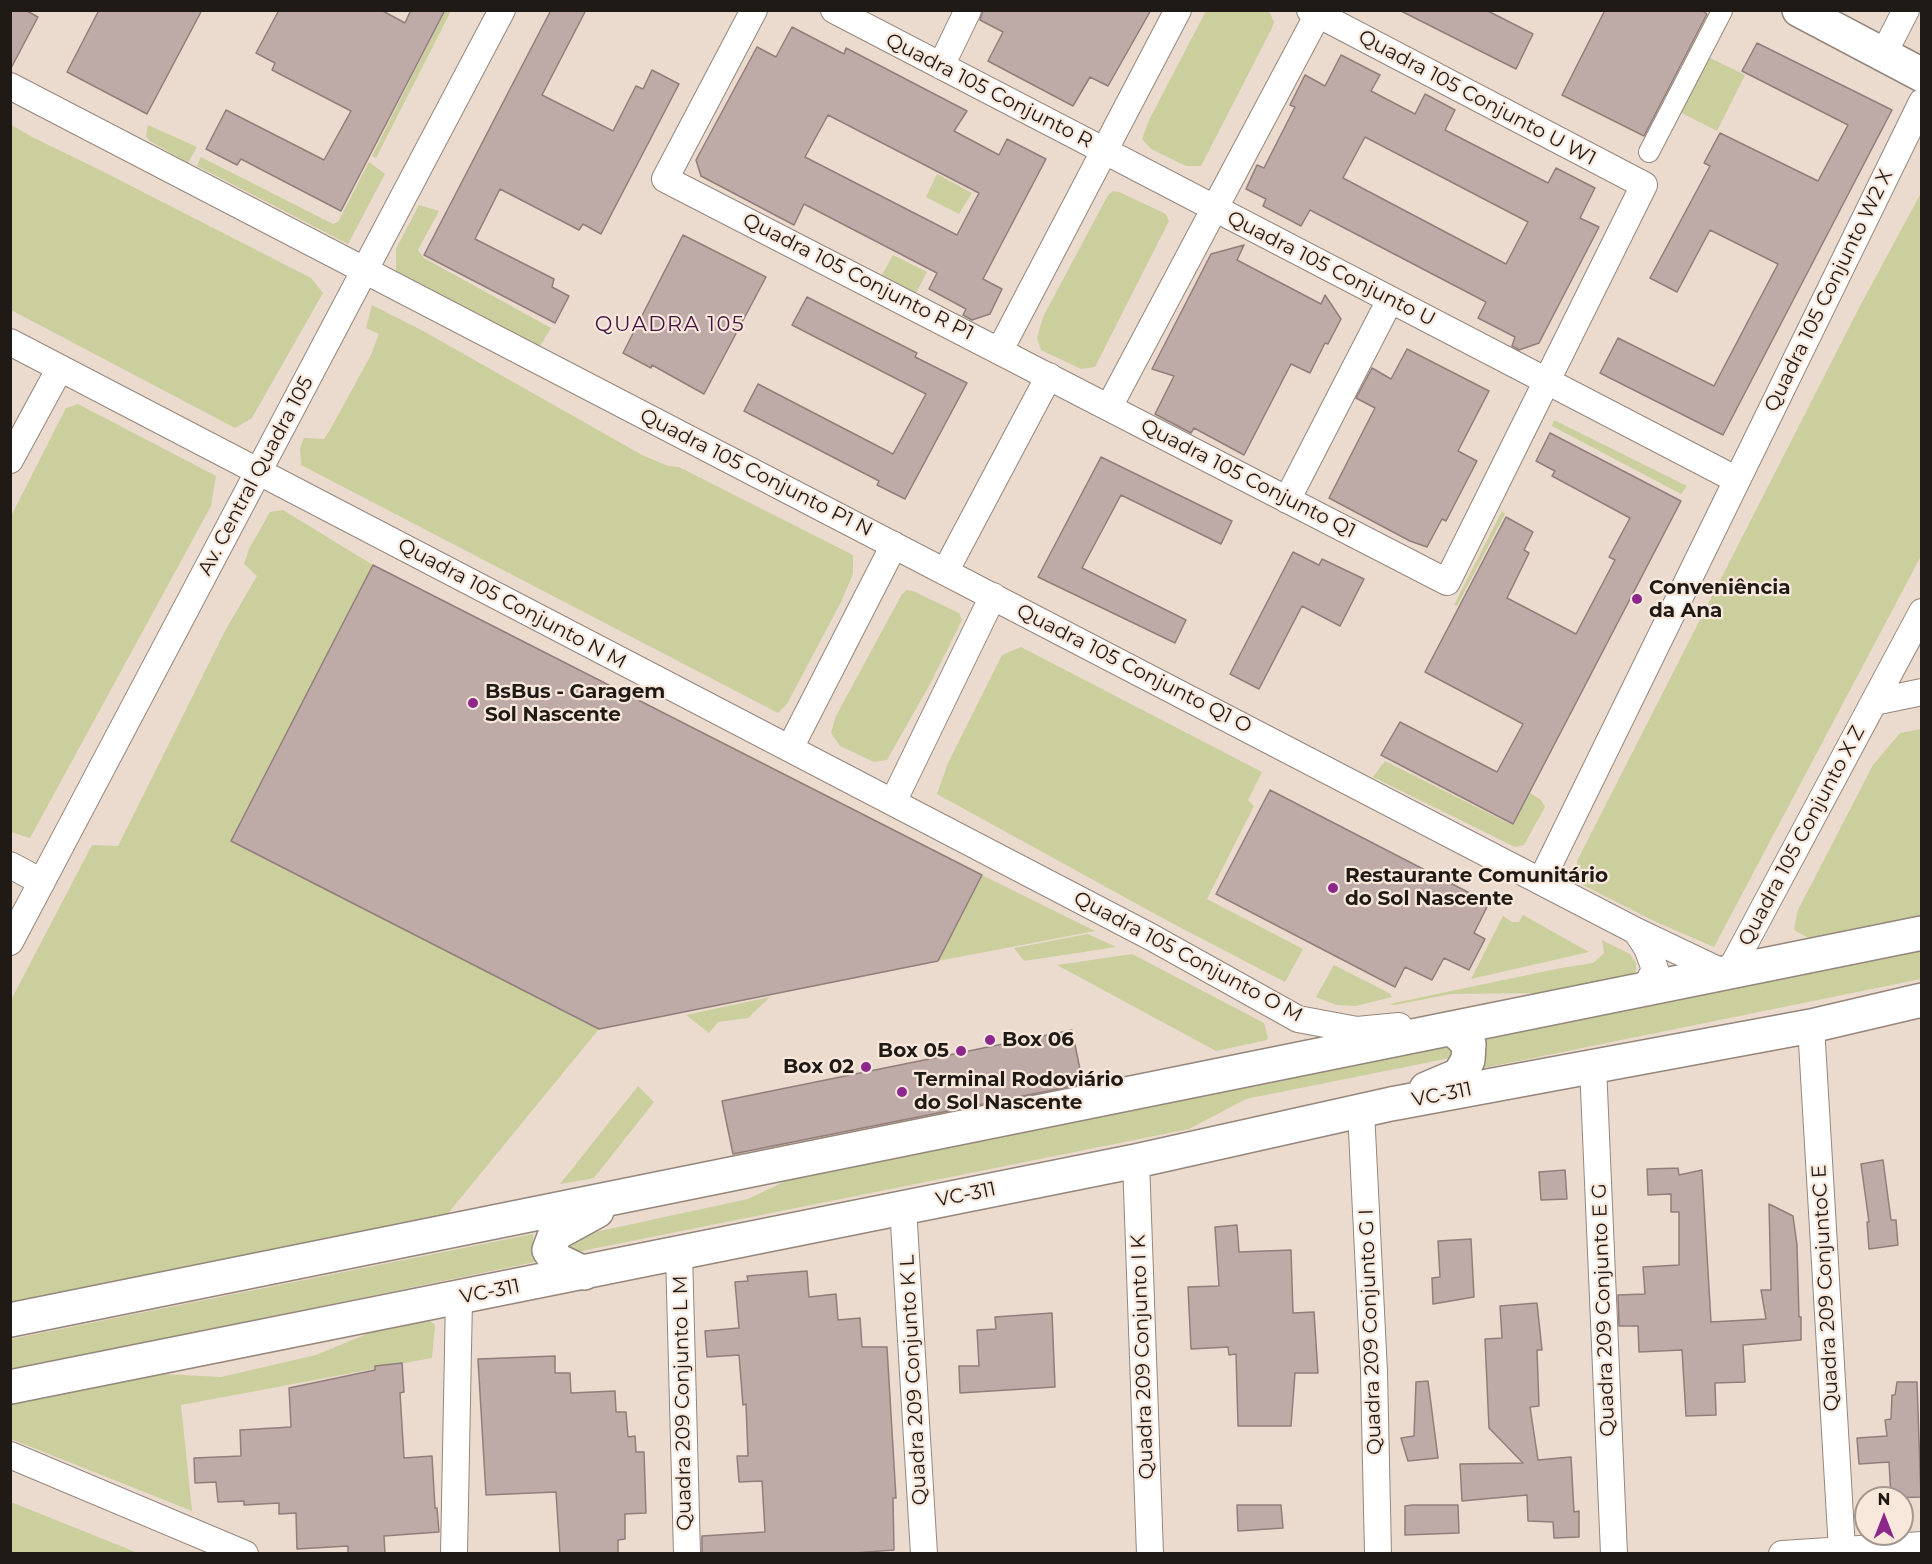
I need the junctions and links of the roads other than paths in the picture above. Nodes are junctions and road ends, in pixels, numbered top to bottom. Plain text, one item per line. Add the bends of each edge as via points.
1 (502, 10) edge
2 (754, 10) edge
3 (834, 10) edge
4 (968, 10) edge
5 (1178, 10) edge
6 (1799, 10) edge
7 (1906, 10) edge
8 (1722, 11) edge
9 (1314, 12) edge
10 (1883, 55) junction
11 (941, 66) junction
12 (1922, 75) edge
13 (10, 86) edge
14 (1922, 102) edge
15 (1105, 151) junction
16 (1649, 152) dead end
17 (1215, 208) junction
18 (365, 270) junction
19 (1390, 300) junction
20 (10, 342) edge
21 (1000, 350) junction
22 (60, 368) junction
23 (1049, 376) junction
24 (1547, 381) junction
25 (1109, 407) junction
26 (10, 460) edge
27 (258, 472) junction
28 (1737, 480) junction
29 (1287, 500) junction
30 (894, 545) junction
31 (945, 572) junction
32 (993, 596) junction
33 (1922, 612) edge
34 (1922, 692) edge
35 (1874, 702) junction
36 (790, 748) junction
37 (893, 802) junction
38 (10, 865) edge
39 (1541, 881) junction
40 (42, 882) junction
41 (1640, 932) junction
42 (1922, 933) edge
43 (10, 942) edge
44 (1727, 972) junction
45 (1645, 989) junction
46 (1922, 1000) edge
47 (1505, 1017) junction
48 (1298, 1019) junction
49 (1811, 1026) junction
50 (1452, 1028) junction
51 (1278, 1063) junction
52 (1593, 1066) junction
53 (1376, 1108) junction
54 (1136, 1161) junction
55 (624, 1195) junction
56 (903, 1207) junction
57 (680, 1253) junction
58 (584, 1273) junction
59 (459, 1298) junction
60 (10, 1320) edge
61 (10, 1387) edge
62 (10, 1455) edge
63 (1922, 1545) edge
64 (1842, 1550) junction
65 (245, 1554) edge
66 (454, 1554) edge
67 (687, 1554) edge
68 (924, 1554) edge
69 (1150, 1554) edge
70 (1378, 1554) edge
71 (1614, 1554) edge
72 (1782, 1554) edge

1 - 18 street, Av. Central Quadra 105
2 - 21 street, Quadra 105 Conjunto R P1 via 665,179
3 - 11 street, Quadra 105 Conjunto R
4 - 11 street
5 - 15 street
6 - 10 main road
7 - 10 street
8 - 16 street
9 - 17 street, Quadra 105 Conjunto U
9 - 24 street, Quadra 105 Conjunto U W1 via 1644,185
10 - 12 main road
11 - 15 street, Quadra 105 Conjunto R
13 - 18 street, Quadra 105 Conjunto P1 N
14 - 28 street, Quadra 105 Conjunto W2 X
15 - 17 street
15 - 21 street, Quadra 105 Conjunto R
17 - 19 street, Quadra 105 Conjunto U
17 - 25 street
18 - 27 street, Av. Central Quadra 105
18 - 30 street, Quadra 105 Conjunto P1 N
19 - 24 street, Quadra 105 Conjunto U
19 - 29 street
20 - 22 street, Quadra 105 Conjunto N M
21 - 23 street, Quadra 105 Conjunto R P1
22 - 26 street
22 - 27 street, Quadra 105 Conjunto N M
23 - 25 street, Quadra 105 Conjunto Q1
23 - 31 street
24 - 28 street, Quadra 105 Conjunto U
24 - 29 street, Quadra 105 Conjunto Q1 via 1447,582
25 - 29 street, Quadra 105 Conjunto Q1
27 - 36 street, Quadra 105 Conjunto N M
27 - 40 street, Av. Central Quadra 105
28 - 39 street, Quadra 105 Conjunto W2 X
30 - 31 street, Quadra 105 Conjunto P1 N
30 - 36 street
31 - 32 street, Quadra 105 Conjunto Q1 O
32 - 37 street
32 - 39 street, Quadra 105 Conjunto Q1 O
33 - 35 street, Quadra 105 Conjunto X Z
34 - 35 street
35 - 44 street, Quadra 105 Conjunto X Z
36 - 37 street, Quadra 105 Conjunto N M
37 - 48 street, Quadra 105 Conjunto O M
38 - 40 street
39 - 41 street, Quadra 105 Conjunto Q1 O
40 - 43 street, Av. Central Quadra 105
41 - 44 street, Quadra 105 Conjunto Q1 O
41 - 45 street via 1655,969
42 - 44 main road
44 - 45 main road
45 - 47 main road
46 - 49 main road, VC-311
47 - 48 street, Quadra 105 Conjunto O M via 1357,1030
47 - 50 main road
48 - 51 street via 1299,1041
49 - 52 main road, VC-311
49 - 64 street, Quadra 209 ConjuntoC E
50 - 51 main road
50 - 53 main road via 1470,1044 1468,1060 1459,1075
51 - 55 main road
52 - 53 main road, VC-311
52 - 71 street, Quadra 209 Conjunto E G
53 - 54 main road, VC-311
53 - 70 street, Quadra 209 Conjunto G I via 1374,1372
54 - 56 main road, VC-311
54 - 69 street, Quadra 209 Conjunto I K
55 - 58 main road via 555,1234 549,1250 555,1260
55 - 60 main road
56 - 57 main road, VC-311
56 - 68 street, Quadra 209 Conjunto K L
57 - 58 main road, VC-311
57 - 67 street, Quadra 209 Conjunto L M
58 - 59 main road, VC-311
59 - 61 main road, VC-311
59 - 66 street
62 - 65 street
63 - 64 street
64 - 72 street

